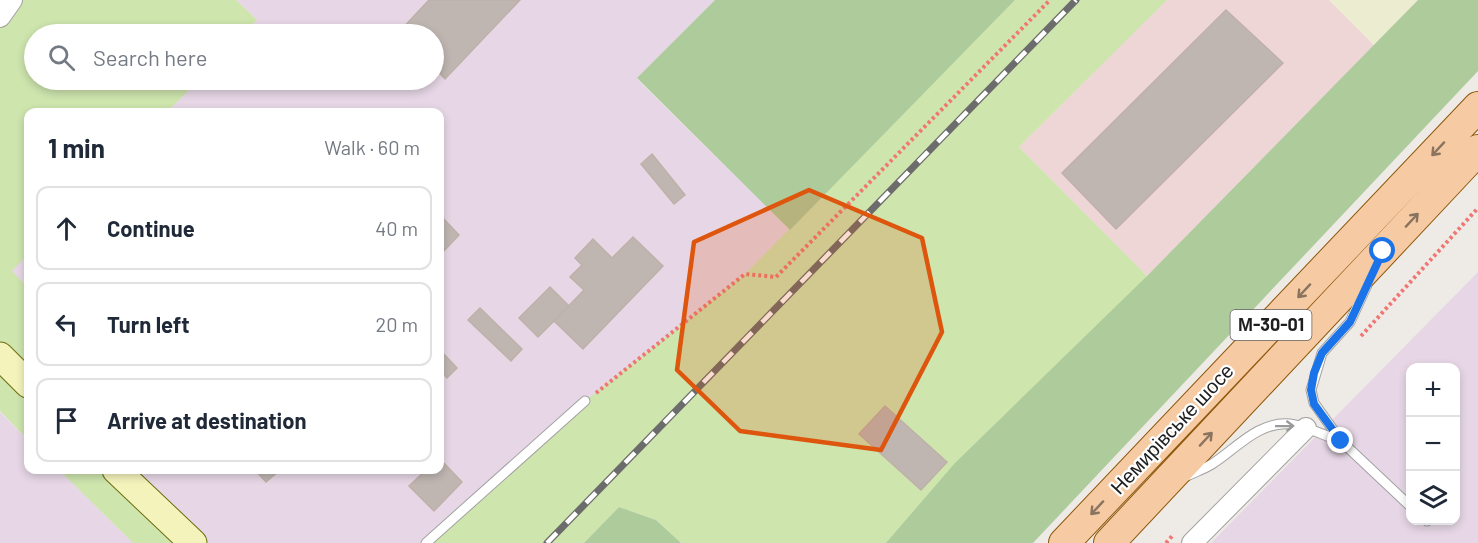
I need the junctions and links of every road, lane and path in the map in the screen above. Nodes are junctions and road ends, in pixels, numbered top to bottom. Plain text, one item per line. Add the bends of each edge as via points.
1 (12, 0) edge
2 (1050, 0) edge
3 (0, 17) edge
4 (1478, 107) edge
5 (1478, 150) edge
6 (1383, 251) junction
7 (0, 356) edge
8 (24, 380) edge
9 (585, 401) joint
10 (1306, 428) junction
11 (1341, 441) junction
12 (120, 474) edge
13 (1160, 489) junction
14 (1406, 502) edge
15 (193, 543) edge
16 (426, 543) edge
17 (1064, 543) edge
18 (1109, 543) edge
19 (1192, 543) edge

1 - 3 street
2 - 9 path via 776,277 745,274
4 -> 17 main road, Немирівське шосе / М-30-01
6 -> 5 main road, Немирівське шосе / М-30-01
6 - 11 lane via 1350,322 1322,353 1314,373 1314,404
13 -> 6 main road, Немирівське шосе / М-30-01
7 - 8 street
9 - 16 lane
10 - 11 lane
13 -> 10 lane via 1212,464 1251,434 1288,424
10 - 19 street
11 - 14 lane
12 - 15 street
13 - 18 main road, Немирівське шосе / М-30-01

